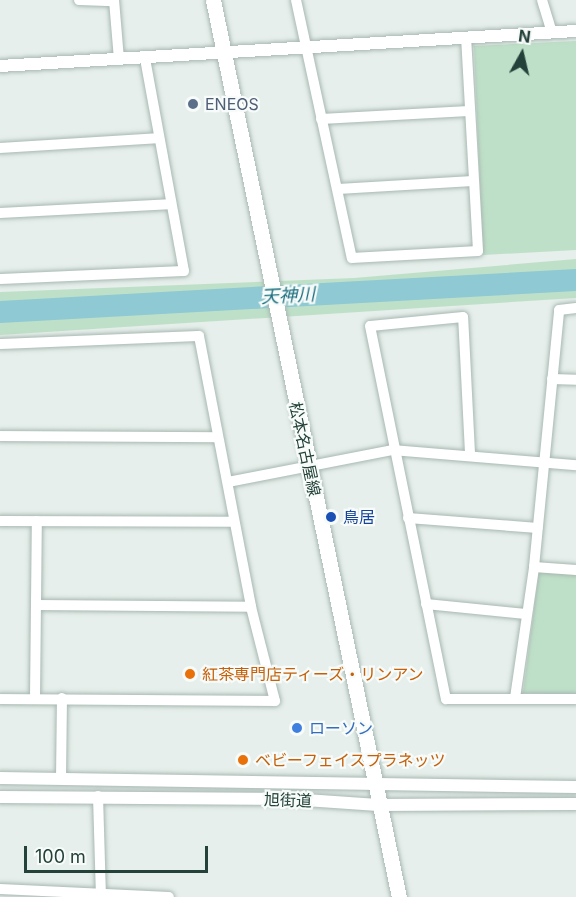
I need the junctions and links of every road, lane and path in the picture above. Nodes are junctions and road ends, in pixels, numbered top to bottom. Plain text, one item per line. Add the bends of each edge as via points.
1 (79, 0) edge
2 (213, 0) edge
3 (296, 0) edge
4 (542, 0) edge
5 (114, 1) edge
6 (576, 31) edge
7 (552, 33) junction
8 (466, 37) junction
9 (303, 45) junction
10 (224, 51) junction
11 (145, 57) junction
12 (119, 59) junction
13 (0, 66) edge
14 (470, 111) junction
15 (321, 119) junction
16 (157, 138) junction
17 (0, 148) edge
18 (473, 181) junction
19 (338, 189) junction
20 (170, 204) junction
21 (0, 213) edge
22 (0, 279) edge
23 (576, 308) edge
24 (0, 344) edge
25 (552, 378) junction
26 (576, 380) edge
27 (0, 436) edge
28 (217, 437) junction
29 (392, 450) junction
30 (471, 453) junction
31 (545, 463) junction
32 (308, 464) junction
33 (576, 465) edge
34 (228, 482) junction
35 (408, 518) junction
36 (0, 521) edge
37 (37, 521) junction
38 (234, 522) junction
39 (538, 528) junction
40 (534, 567) junction
41 (576, 570) edge
42 (426, 603) junction
43 (37, 605) junction
44 (251, 607) junction
45 (526, 614) junction
46 (35, 698) junction
47 (62, 698) junction
48 (515, 698) junction
49 (0, 699) edge
50 (576, 699) edge
51 (0, 778) edge
52 (61, 779) junction
53 (372, 783) junction
54 (576, 787) edge
55 (0, 796) edge
56 (98, 796) junction
57 (576, 804) edge
58 (378, 805) junction
59 (0, 889) edge
60 (101, 894) edge
61 (169, 897) edge
62 (399, 897) edge

1 - 5 street
2 - 10 main road, 松本名古屋線
3 - 9 street
4 - 7 street
5 - 12 street
6 - 7 street
7 - 8 street
8 - 9 street
8 - 14 street
9 - 10 street
9 - 15 street
10 - 11 street
10 - 32 main road, 松本名古屋線
11 - 12 street
11 - 16 street
12 - 13 street
14 - 15 street
14 - 18 street
15 - 19 street
16 - 17 street
16 - 20 street
18 - 19 street
18 - 19 street via 478,251 467,252 352,258
20 - 21 street
20 - 22 street via 184,271
23 - 25 street via 559,310
24 - 28 street via 199,336
25 - 26 street
25 - 31 street
27 - 28 street
28 - 34 street
29 - 30 street
29 - 30 street via 370,326 463,317
29 - 32 street
29 - 35 street
30 - 31 street
31 - 33 street
31 - 39 street
32 - 34 street
32 - 53 main road, 松本名古屋線
34 - 38 street
35 - 39 street
35 - 42 street
36 - 37 street
37 - 38 street
37 - 43 street
38 - 44 street
39 - 40 street
40 - 41 street
40 - 45 street
42 - 45 street
42 - 48 street via 446,699
43 - 44 street
43 - 46 street
44 - 47 street via 275,701
45 - 48 street
46 - 47 street
46 - 49 street
47 - 52 street
48 - 50 street
51 - 52 street, 旭街道
52 - 53 street, 旭街道
53 - 54 street, 旭街道
53 - 58 main road, 松本名古屋線
55 - 56 street, 旭街道
56 - 58 street, 旭街道
56 - 60 street
57 - 58 street, 旭街道
58 - 62 main road, 松本名古屋線
59 - 60 street
60 - 61 street

